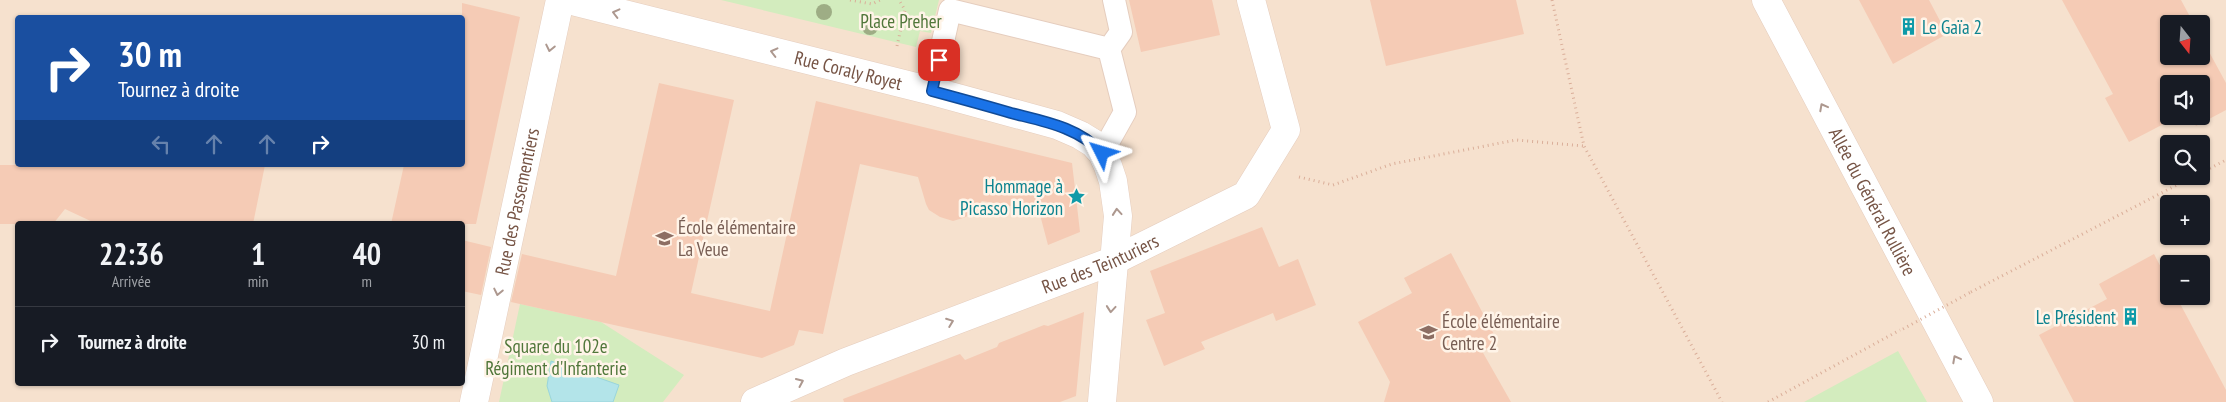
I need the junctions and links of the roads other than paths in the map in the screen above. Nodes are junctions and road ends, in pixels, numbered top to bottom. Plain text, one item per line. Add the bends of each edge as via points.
1 (560, 0) edge
2 (568, 0) edge
3 (1114, 0) edge
4 (1250, 0) edge
5 (1766, 0) edge
6 (1109, 48) junction
7 (932, 91) junction
8 (1102, 153) junction
9 (1115, 260) junction
10 (474, 402) edge
11 (755, 402) edge
12 (1102, 402) edge
13 (1979, 402) edge

1 -> 10 street, Rue des Passementiers
7 -> 2 street, Rue Coraly Royet
3 - 6 lane via 1121,32
4 - 9 street, Rue des Teinturiers via 1286,130 1246,195
13 -> 5 street, Allée du Général Rullière
6 - 7 lane via 950,10
6 - 8 lane via 1125,112
7 - 8 street, Rue Coraly Royet via 1057,125 1093,143
9 -> 8 street, Rue Coraly Royet via 1118,216 1113,181
11 -> 9 street, Rue des Teinturiers via 846,362
9 -> 12 street, Rue Coraly Royet

